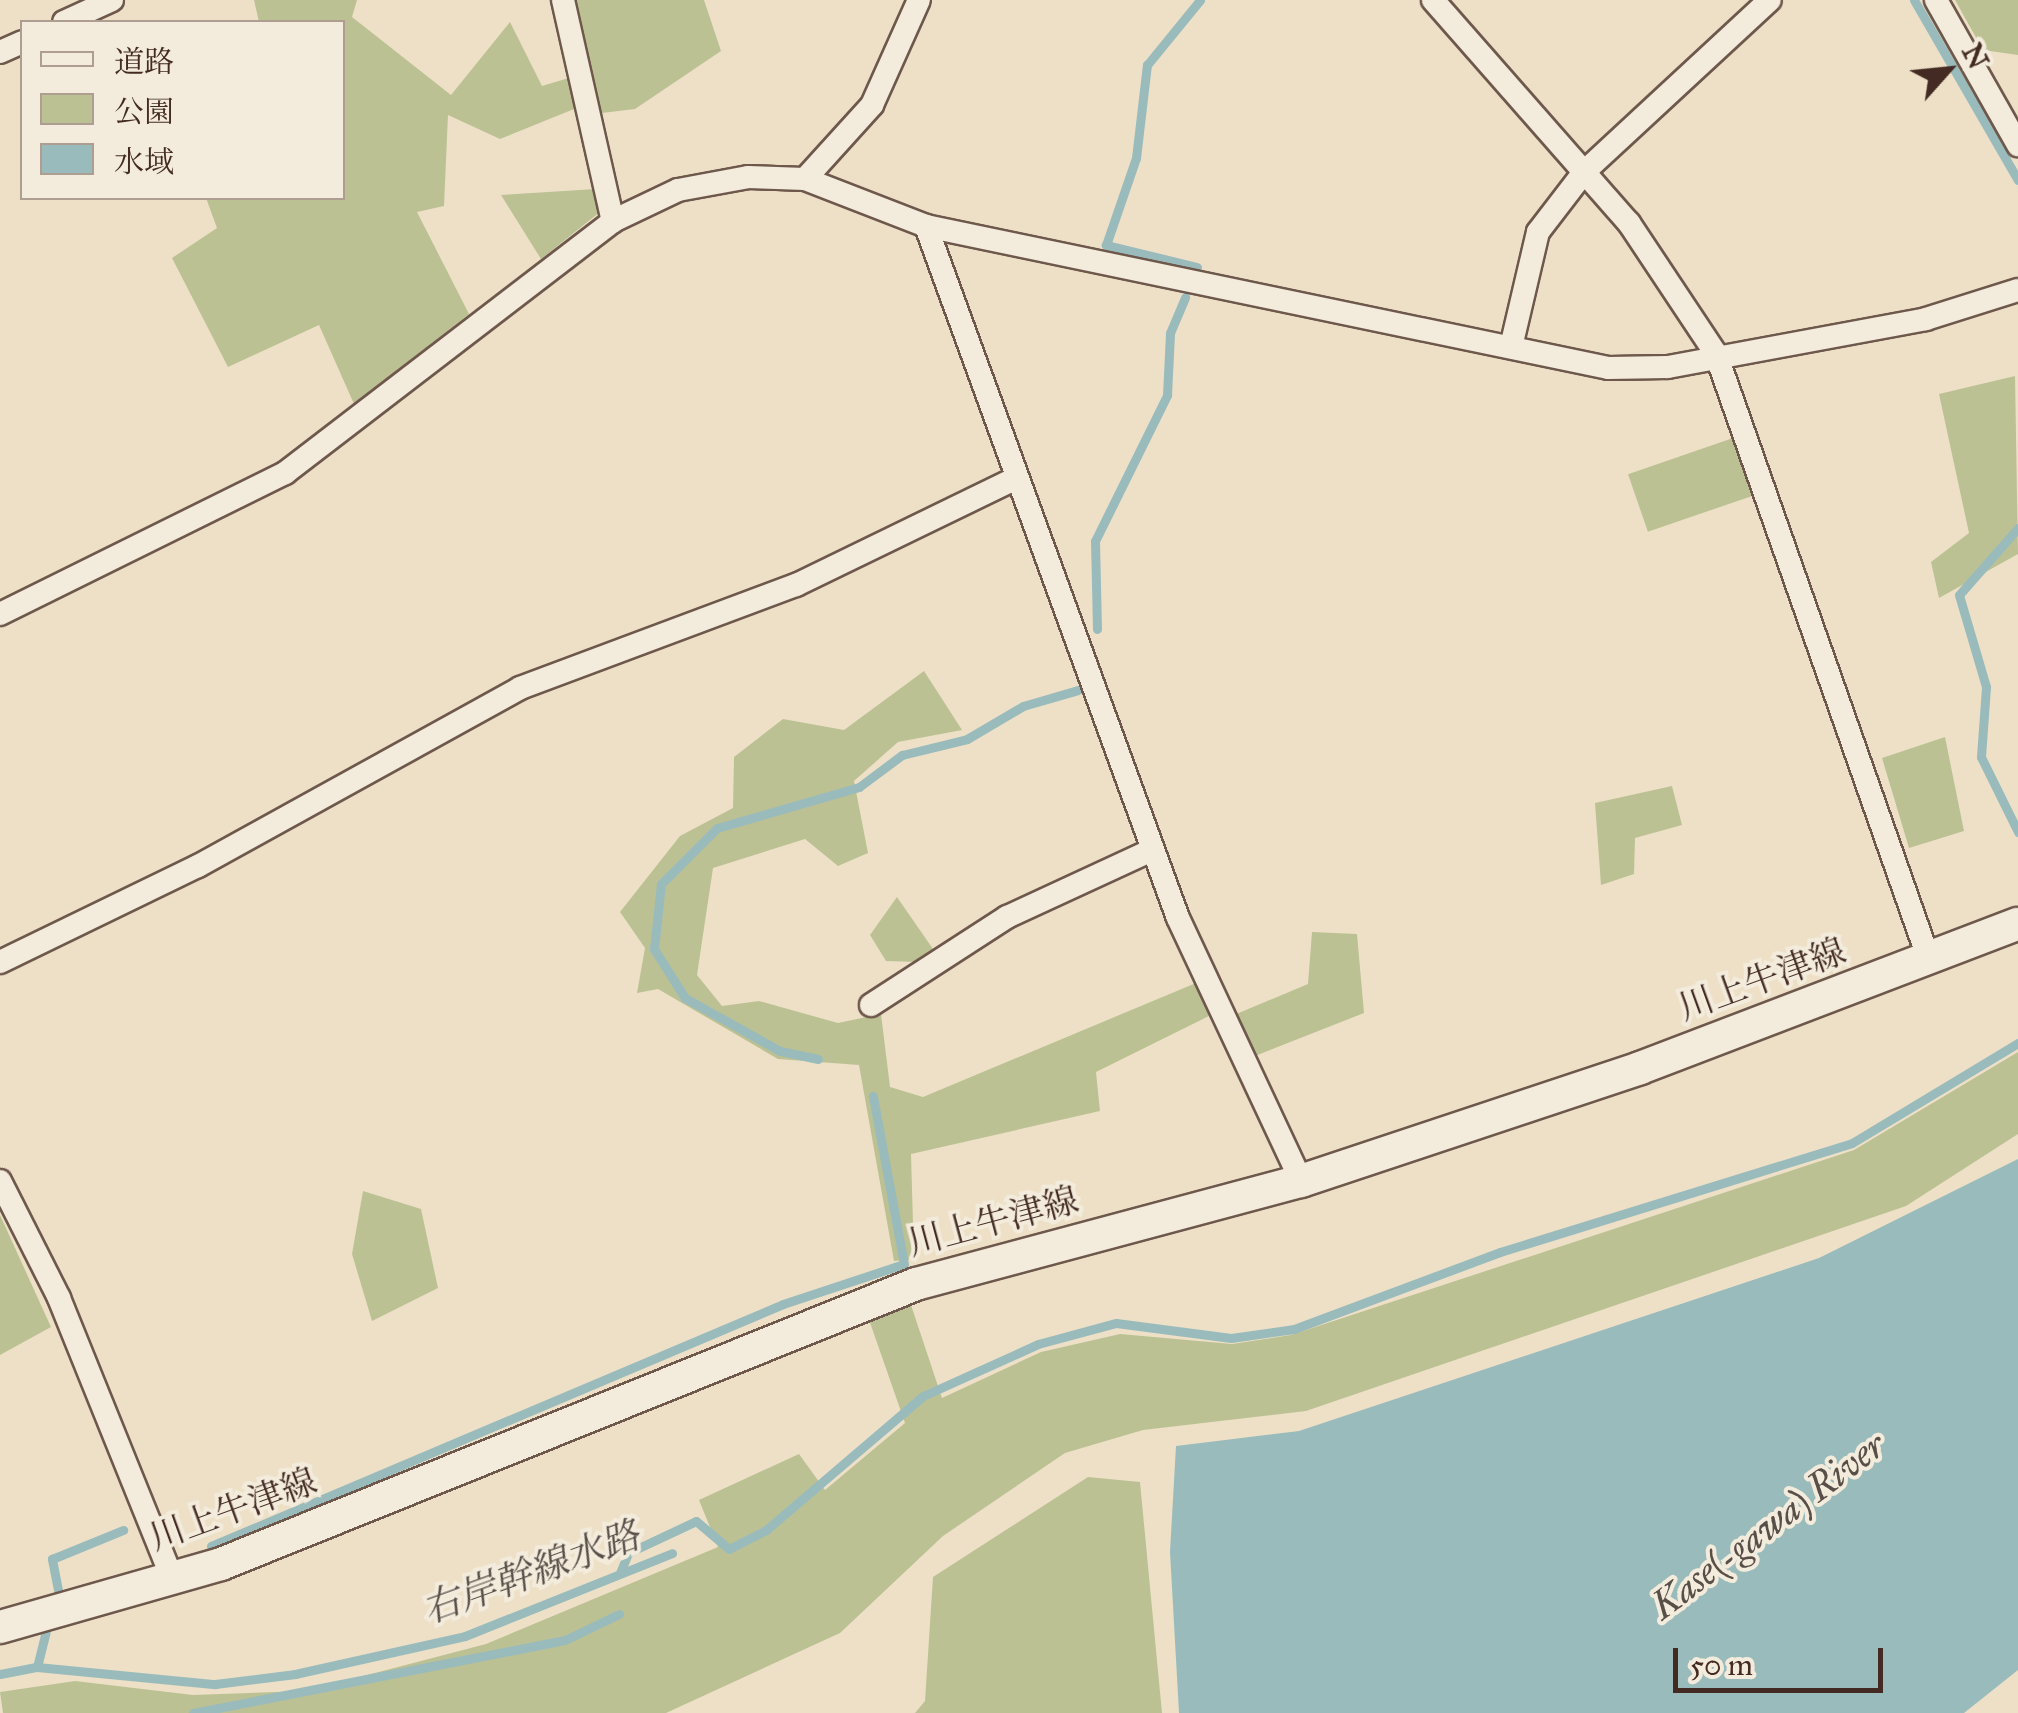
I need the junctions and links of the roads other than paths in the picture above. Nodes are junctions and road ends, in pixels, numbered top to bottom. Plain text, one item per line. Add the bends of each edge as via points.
1 (112, 0) edge
2 (563, 0) edge
3 (919, 0) edge
4 (1434, 0) edge
5 (1770, 0) edge
6 (1936, 0) edge
7 (68, 20) edge
8 (2018, 145) edge
9 (1584, 172) junction
10 (804, 179) junction
11 (613, 221) junction
12 (926, 226) junction
13 (2018, 290) edge
14 (1511, 347) junction
15 (1716, 354) junction
16 (1014, 479) junction
17 (0, 614) edge
18 (1152, 850) junction
19 (2018, 924) edge
20 (1929, 960) junction
21 (0, 962) edge
22 (871, 1005) dead end
23 (0, 1181) edge
24 (1301, 1181) junction
25 (172, 1577) junction
26 (0, 1627) edge

1 - 7 street
2 - 11 street
3 - 10 street via 872,105
4 - 9 street
5 - 9 street
6 - 8 street
9 - 14 street via 1538,232
9 - 15 street via 1629,223
10 - 11 street via 748,177 678,190
10 - 12 street
11 - 17 street via 285,473
12 - 14 street
12 - 16 street
13 - 15 street via 1926,319
14 - 15 street via 1608,368
15 - 20 street
16 - 18 street
16 - 21 street via 796,585 520,688 198,866
18 - 22 street via 1007,917
18 - 24 street
19 - 20 main road, 川上牛津線
20 - 24 main road, 川上牛津線
23 - 25 street via 59,1298
24 - 25 main road, 川上牛津線 via 916,1284
25 - 26 main road, 川上牛津線

